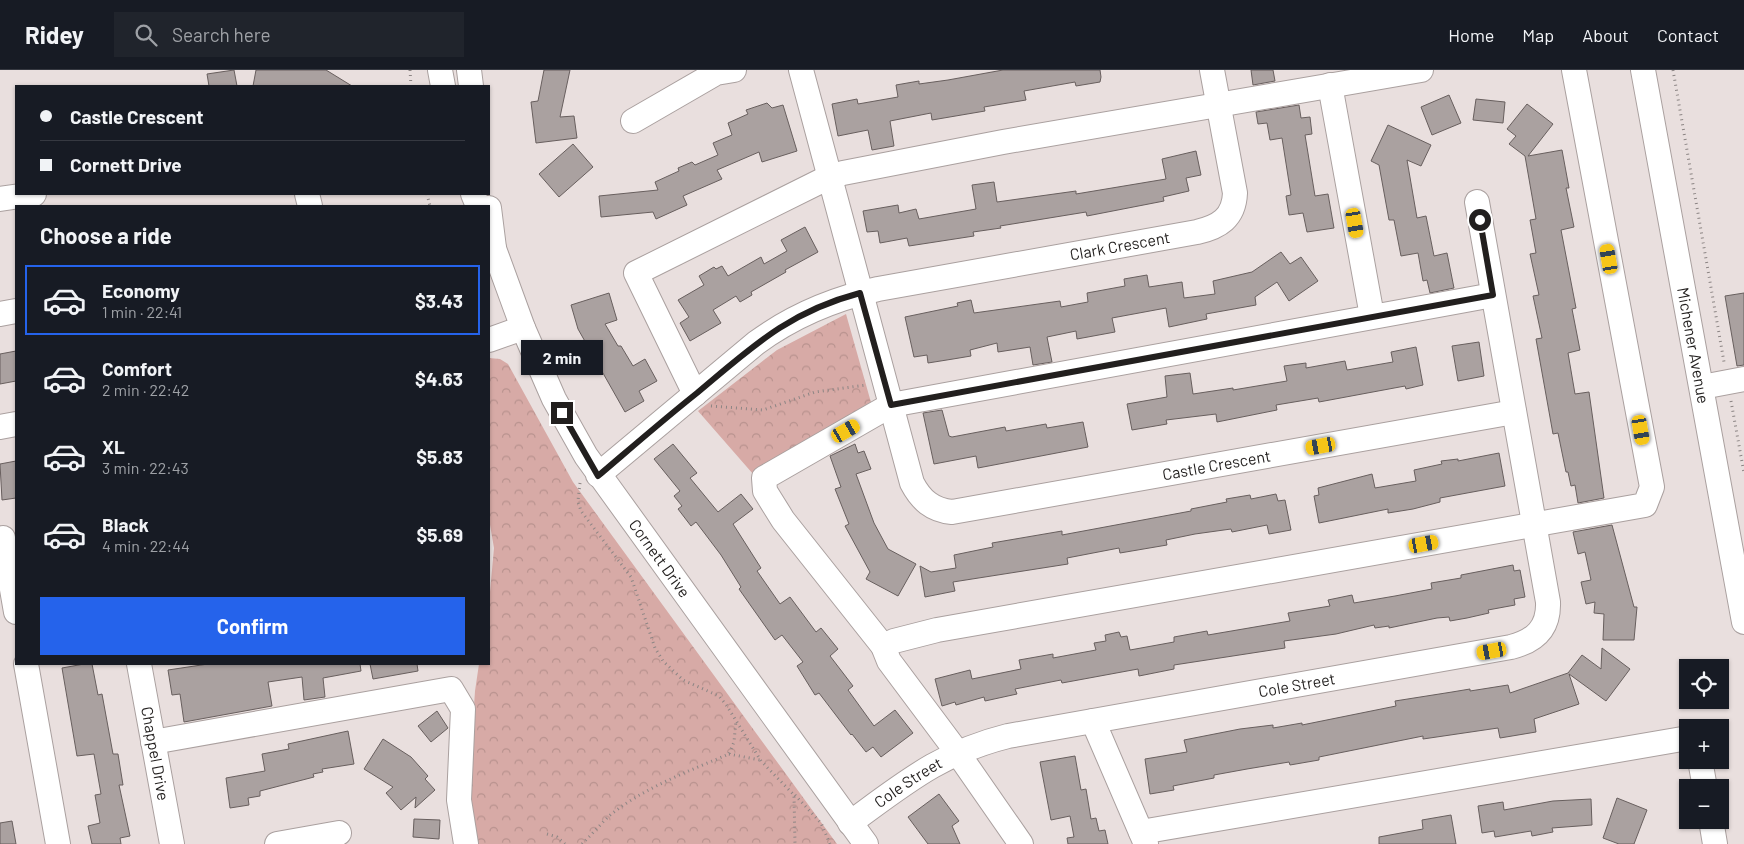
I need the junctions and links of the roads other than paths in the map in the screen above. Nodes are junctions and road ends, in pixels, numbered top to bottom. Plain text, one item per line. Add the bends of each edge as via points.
1 (440, 70) edge
2 (469, 70) edge
3 (734, 70) edge
4 (801, 70) edge
5 (1212, 70) edge
6 (1421, 70) edge
7 (1574, 70) edge
8 (1643, 70) edge
9 (444, 85) edge
10 (471, 85) edge
11 (1330, 85) junction
12 (1218, 105) junction
13 (633, 121) dead end
14 (829, 177) junction
15 (28, 195) edge
16 (0, 200) edge
17 (1477, 202) dead end
18 (490, 224) edge
19 (491, 241) edge
20 (860, 293) junction
21 (1493, 295) junction
22 (15, 311) edge
23 (0, 314) edge
24 (1372, 316) junction
25 (523, 328) junction
26 (490, 340) edge
27 (1744, 379) edge
28 (1702, 387) junction
29 (690, 398) junction
30 (891, 405) junction
31 (1514, 412) junction
32 (15, 424) edge
33 (0, 427) edge
34 (588, 477) junction
35 (1534, 525) junction
36 (6, 538) edge
37 (15, 605) edge
38 (1744, 622) edge
39 (883, 646) junction
40 (26, 665) edge
41 (139, 665) edge
42 (1093, 722) junction
43 (1679, 740) edge
44 (153, 742) junction
45 (957, 752) junction
46 (850, 823) junction
47 (1712, 829) edge
48 (339, 833) dead end
49 (1144, 838) edge
50 (58, 844) edge
51 (172, 844) edge
52 (277, 844) edge
53 (466, 844) edge
54 (866, 844) edge
55 (1020, 844) edge
56 (1715, 844) edge

1 - 9 street
2 - 10 street
3 - 13 street via 716,73
4 - 14 street
5 - 12 street, Clark Crescent
6 - 11 street
7 - 35 street via 1652,487 1645,505
8 - 28 street, Michener Avenue
11 - 12 street
11 - 24 street
12 - 14 street via 1003,142
12 - 20 street, Clark Crescent via 1235,193 1230,213 1217,226
14 - 20 street
14 - 29 street via 636,273
15 - 16 street
17 - 21 street
18 - 19 street, Cornett Drive
19 - 25 street, Cornett Drive
20 - 29 street, Clark Crescent via 828,302 784,323
20 - 30 street, Castle Crescent
21 - 24 street
21 - 31 street
22 - 23 street
24 - 30 street
25 - 26 street
25 - 34 street, Cornett Drive
27 - 28 street
28 - 38 street, Michener Avenue
29 - 34 street, Clark Crescent
30 - 31 street, Castle Crescent via 916,490 934,508 952,512
30 - 39 street via 764,478 764,491 783,520
31 - 35 street, Cole Street
32 - 33 street
34 - 46 street, Cornett Drive
35 - 39 street via 937,630 894,640
35 - 42 street, Cole Street via 1548,611 1542,629 1528,642
36 - 37 street
39 - 45 street via 889,661
40 - 50 street
41 - 44 street, Chappel Drive
42 - 45 street, Cole Street via 1008,736
42 - 49 street
43 - 49 street
44 - 51 street, Chappel Drive
44 - 53 street via 451,689 463,708 458,800
45 - 46 street, Cole Street via 925,769
45 - 55 street
46 - 54 street, Cornett Drive
47 - 56 street
48 - 52 street

